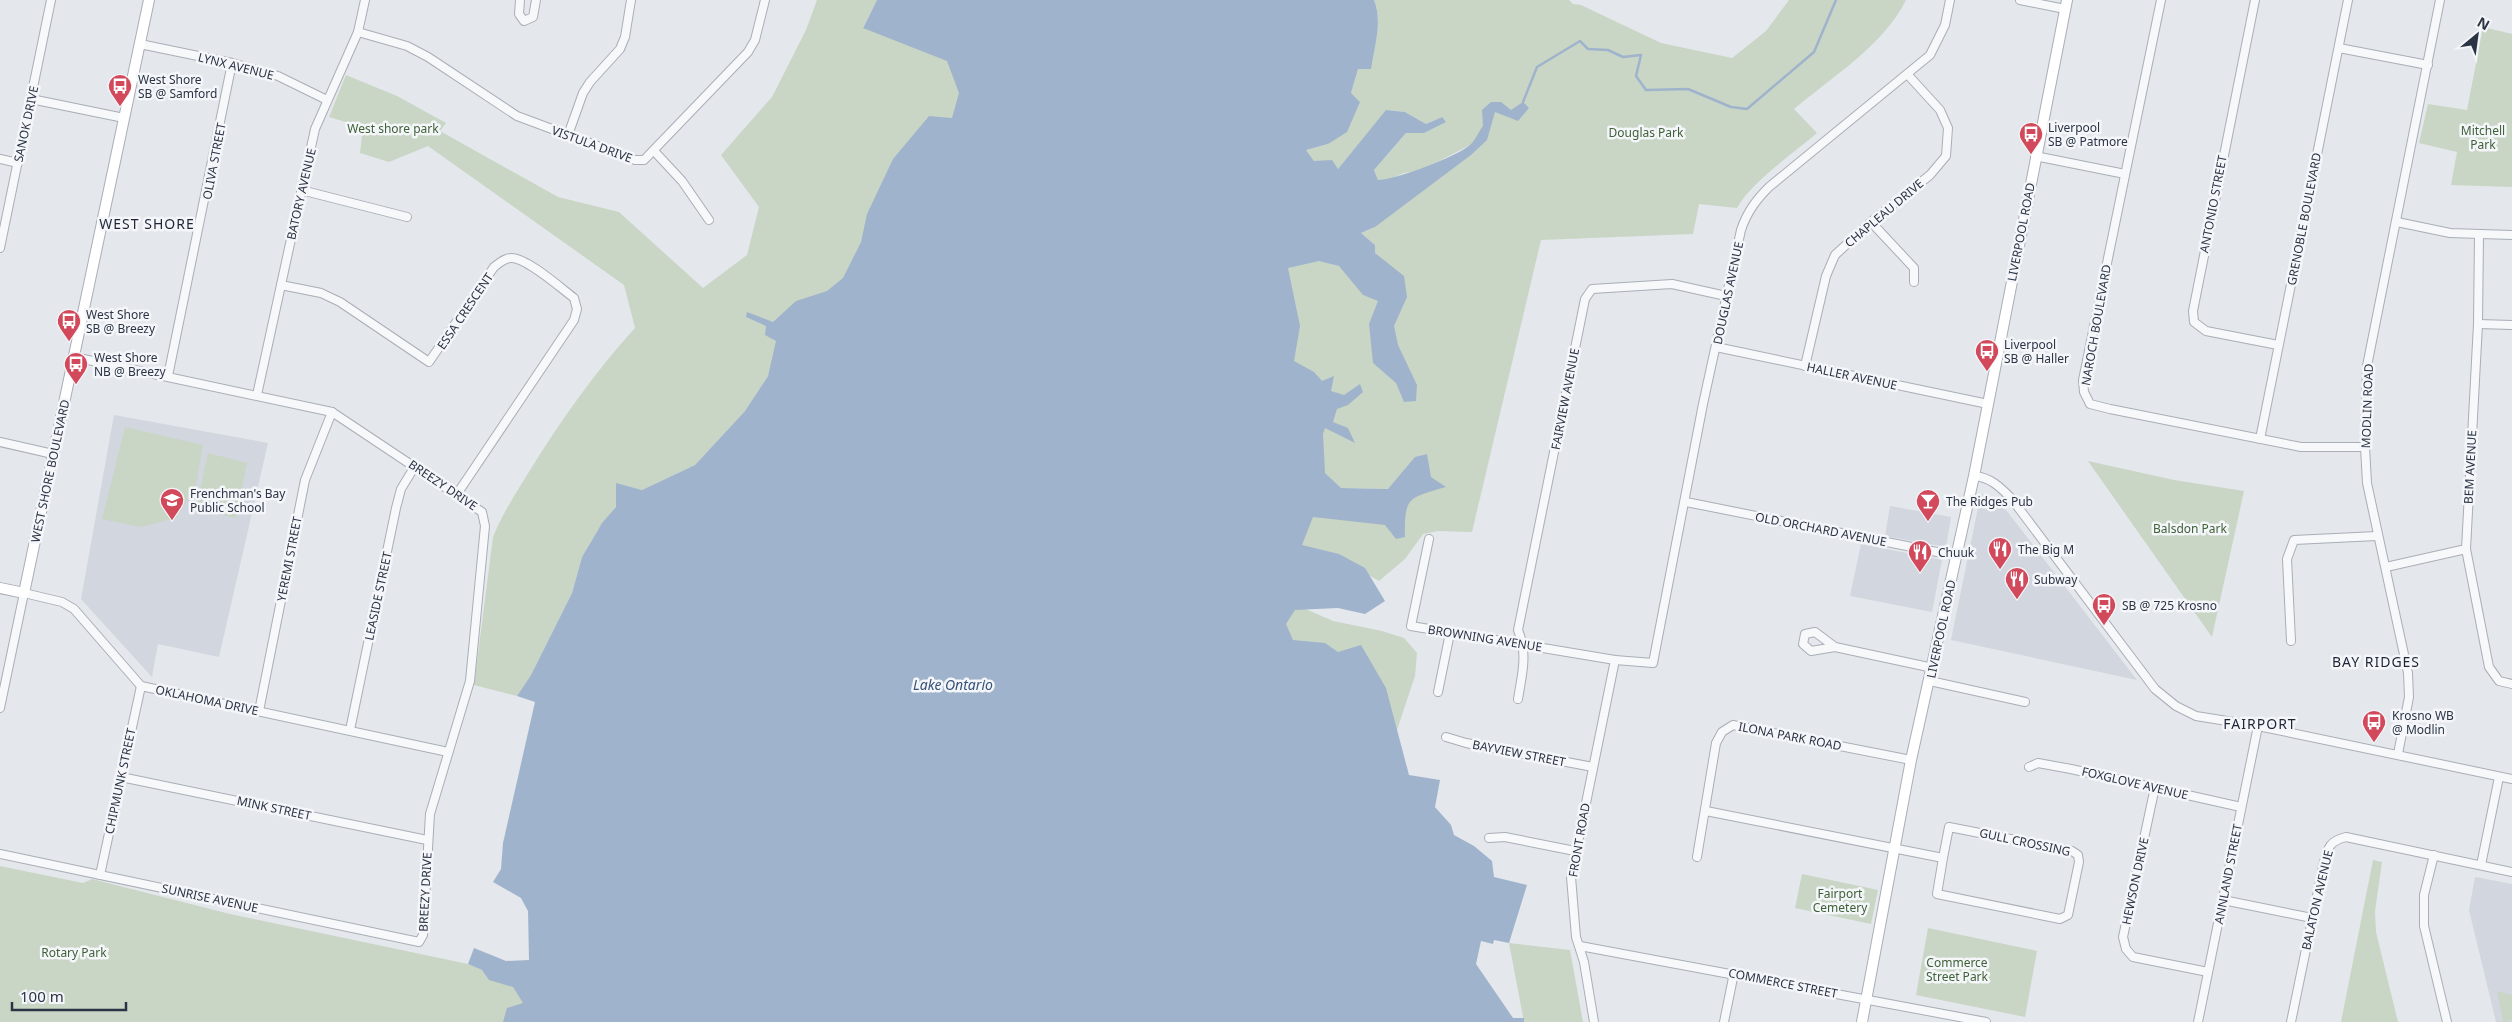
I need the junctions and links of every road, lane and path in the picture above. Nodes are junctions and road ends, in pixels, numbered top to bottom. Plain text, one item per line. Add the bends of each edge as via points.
1 (51, 0) edge
2 (149, 0) edge
3 (365, 0) edge
4 (520, 0) edge
5 (536, 0) edge
6 (631, 0) edge
7 (765, 0) edge
8 (1950, 0) edge
9 (2020, 0) edge
10 (2161, 0) edge
11 (2255, 0) edge
12 (2348, 0) edge
13 (2440, 0) edge
14 (2066, 4) edge
15 (358, 32) junction
16 (140, 44) junction
17 (2339, 48) junction
18 (232, 64) junction
19 (2428, 65) junction
20 (1908, 75) junction
21 (31, 99) junction
22 (327, 100) junction
23 (124, 118) junction
24 (568, 135) junction
25 (655, 152) junction
26 (2035, 156) junction
27 (0, 159) edge
28 (18, 162) junction
29 (2125, 174) junction
30 (301, 190) junction
31 (407, 217) dead end
32 (709, 220) dead end
33 (1871, 222) junction
34 (2397, 222) junction
35 (2479, 235) junction
36 (2512, 235) edge
37 (0, 248) edge
38 (1914, 282) dead end
39 (281, 285) junction
40 (1726, 296) junction
41 (2478, 324) junction
42 (2512, 325) edge
43 (2278, 345) junction
44 (1716, 347) junction
45 (74, 357) junction
46 (1805, 366) junction
47 (168, 376) junction
48 (256, 395) junction
49 (1988, 404) junction
50 (332, 412) junction
51 (2260, 439) junction
52 (0, 442) edge
53 (2365, 447) junction
54 (53, 454) junction
55 (415, 466) junction
56 (1974, 476) junction
57 (457, 494) junction
58 (1686, 502) junction
59 (2377, 536) junction
60 (1429, 539) dead end
61 (2466, 548) junction
62 (1957, 556) junction
63 (2386, 567) junction
64 (0, 588) edge
65 (24, 593) junction
66 (1450, 633) junction
67 (2291, 641) dead end
68 (1524, 644) junction
69 (1835, 647) dead end
70 (1615, 660) junction
71 (1646, 664) joint
72 (1933, 668) junction
73 (1930, 681) junction
74 (2512, 684) edge
75 (141, 686) junction
76 (1438, 692) dead end
77 (1518, 699) dead end
78 (2025, 702) dead end
79 (0, 708) edge
80 (259, 711) junction
81 (2258, 726) junction
82 (350, 730) junction
83 (1446, 737) dead end
84 (448, 752) junction
85 (2398, 754) junction
86 (1911, 760) junction
87 (1593, 767) junction
88 (2029, 767) dead end
89 (121, 777) junction
90 (2499, 777) junction
91 (2512, 779) edge
92 (2155, 787) junction
93 (2241, 807) junction
94 (1706, 811) junction
95 (1489, 838) dead end
96 (427, 840) junction
97 (1894, 849) junction
98 (1575, 851) junction
99 (0, 854) edge
100 (2434, 855) junction
101 (1697, 857) dead end
102 (1943, 858) junction
103 (2481, 865) junction
104 (2512, 872) edge
105 (100, 875) junction
106 (2223, 900) junction
107 (2312, 918) junction
108 (419, 942) joint
109 (1580, 946) junction
110 (2208, 972) junction
111 (1734, 973) junction
112 (1867, 998) junction
113 (1594, 1022) edge
114 (1724, 1022) edge
115 (1862, 1022) edge
116 (1986, 1022) edge
117 (2198, 1022) edge
118 (2291, 1022) edge
119 (2447, 1022) edge

1 - 21 street, SANOK DRIVE
2 - 16 street, WEST SHORE BOULEVARD
3 - 15 street, BATORY AVENUE
4 - 5 street via 519,14 524,21 533,17
6 - 24 street via 620,50 583,93
7 - 25 street, VISTULA DRIVE via 755,40 748,52
8 - 20 street, DOUGLAS AVENUE via 1945,25 1930,56
9 - 14 street
10 - 29 street, NAROCH BOULEVARD
11 - 43 street, ANTONIO STREET via 2193,311 2194,322 2206,331
12 - 17 street, GRENOBLE BOULEVARD
13 - 19 street, MODLIN ROAD
14 - 26 street, LIVERPOOL ROAD
15 - 22 street, BATORY AVENUE
15 - 24 street, VISTULA DRIVE via 406,46 517,116
16 - 18 street, LYNX AVENUE
16 - 23 street, WEST SHORE BOULEVARD
17 - 19 street
17 - 43 street, GRENOBLE BOULEVARD
18 - 22 street, LYNX AVENUE via 278,76
18 - 47 street, OLIVA STREET
19 - 34 street, MODLIN ROAD
20 - 33 street, CHAPLEAU DRIVE via 1940,110 1948,128 1946,156 1930,175
20 - 40 street, DOUGLAS AVENUE via 1755,200 1741,230
21 - 23 street
21 - 28 street, SANOK DRIVE
22 - 30 street, BATORY AVENUE via 315,130
23 - 45 street, WEST SHORE BOULEVARD
24 - 25 street, VISTULA DRIVE via 635,160 644,160
25 - 32 street via 682,181
26 - 29 street
26 - 49 street, LIVERPOOL ROAD
27 - 28 street
28 - 37 street, SANOK DRIVE
29 - 51 street, NAROCH BOULEVARD via 2083,380 2090,404
30 - 31 street
30 - 39 street, BATORY AVENUE
33 - 38 street via 1914,268
33 - 46 street, CHAPLEAU DRIVE via 1835,255 1826,276
34 - 35 street via 2450,233
34 - 53 street, MODLIN ROAD via 2367,366
35 - 36 street
35 - 41 street, BEM AVENUE
39 - 48 street, BATORY AVENUE
39 - 57 street, ESSA CRESCENT via 321,293 340,302 429,362 494,267 503,260 512,258 525,263 574,298 577,309 574,320
40 - 44 street, DOUGLAS AVENUE
40 - 68 street, FAIRVIEW AVENUE via 1672,284 1592,289 1585,299 1518,630
41 - 42 street
41 - 61 street, BEM AVENUE
43 - 51 street, GRENOBLE BOULEVARD
44 - 46 street, HALLER AVENUE
44 - 58 street, DOUGLAS AVENUE
45 - 47 street, BREEZY DRIVE
45 - 54 street, WEST SHORE BOULEVARD
46 - 49 street, HALLER AVENUE
47 - 48 street, BREEZY DRIVE
48 - 50 street, BREEZY DRIVE
49 - 56 street, LIVERPOOL ROAD
50 - 55 street, BREEZY DRIVE
50 - 80 street, YEREMI STREET via 305,480
51 - 53 street, NAROCH BOULEVARD via 2301,447
52 - 54 street
53 - 59 street, MODLIN ROAD via 2367,483
54 - 65 street, WEST SHORE BOULEVARD
55 - 57 street, BREEZY DRIVE
55 - 82 street, LEASIDE STREET via 396,508
56 - 62 street, LIVERPOOL ROAD
56 - 81 street via 1983,476 2011,498 2155,689 2176,706 2196,716
57 - 84 street, BREEZY DRIVE via 482,512 485,526 470,681
58 - 62 street, OLD ORCHARD AVENUE
58 - 71 street, DOUGLAS AVENUE via 1653,663
59 - 63 street, MODLIN ROAD
59 - 67 street via 2294,540 2287,558
60 - 66 street, BROWNING AVENUE via 1411,626
61 - 63 street
61 - 74 street, BEM AVENUE via 2489,667 2499,681
62 - 72 street, LIVERPOOL ROAD
63 - 85 street, MODLIN ROAD via 2408,673 2409,697
64 - 65 street, OKLAHOMA DRIVE
65 - 75 street, OKLAHOMA DRIVE via 62,602 74,609
65 - 79 street, WEST SHORE BOULEVARD
66 - 68 street, BROWNING AVENUE
66 - 76 street
68 - 70 street, BROWNING AVENUE
68 - 77 street via 1525,658
69 - 72 street
70 - 71 street, BROWNING AVENUE
70 - 87 street, FRONT ROAD
72 - 73 street, LIVERPOOL ROAD
73 - 78 street
73 - 86 street, LIVERPOOL ROAD
75 - 80 street, OKLAHOMA DRIVE
75 - 89 street, CHIPMUNK STREET
80 - 82 street, OKLAHOMA DRIVE
81 - 85 street
81 - 93 street, ANNLAND STREET
82 - 84 street, OKLAHOMA DRIVE
83 - 87 street, BAYVIEW STREET
84 - 96 street, BREEZY DRIVE via 430,814
85 - 90 street
86 - 94 street, ILONA PARK ROAD via 1733,725 1722,732 1716,743
86 - 97 street, LIVERPOOL ROAD
87 - 98 street, FRONT ROAD
88 - 92 street, FOXGLOVE AVENUE via 2038,763
89 - 96 street, MINK STREET
89 - 105 street, CHIPMUNK STREET
90 - 91 street
90 - 103 street
92 - 93 street, FOXGLOVE AVENUE
92 - 110 street, HEWSON DRIVE via 2123,937 2126,949 2133,957
93 - 106 street, ANNLAND STREET
94 - 97 street
94 - 101 street, ILONA PARK ROAD
95 - 98 street via 1505,837
96 - 108 street, BREEZY DRIVE via 423,935
97 - 102 street
97 - 112 street, LIVERPOOL ROAD
98 - 109 street, FRONT ROAD via 1571,894
99 - 105 street, SUNRISE AVENUE
100 - 103 street, BALATON AVENUE
100 - 107 street, BALATON AVENUE via 2346,837 2335,840 2328,847
100 - 119 street via 2424,896 2424,926
102 - 102 street, GULL CROSSING via 1937,894 2060,919 2068,915 2080,862 2072,851 1949,827
103 - 104 street, BALATON AVENUE
105 - 108 street, SUNRISE AVENUE
106 - 107 street
106 - 110 street, ANNLAND STREET
107 - 118 street, BALATON AVENUE
109 - 111 street, COMMERCE STREET
109 - 113 street, FRONT ROAD
110 - 117 street, ANNLAND STREET
111 - 112 street, COMMERCE STREET
111 - 114 street
112 - 115 street, LIVERPOOL ROAD
112 - 116 street, COMMERCE STREET

